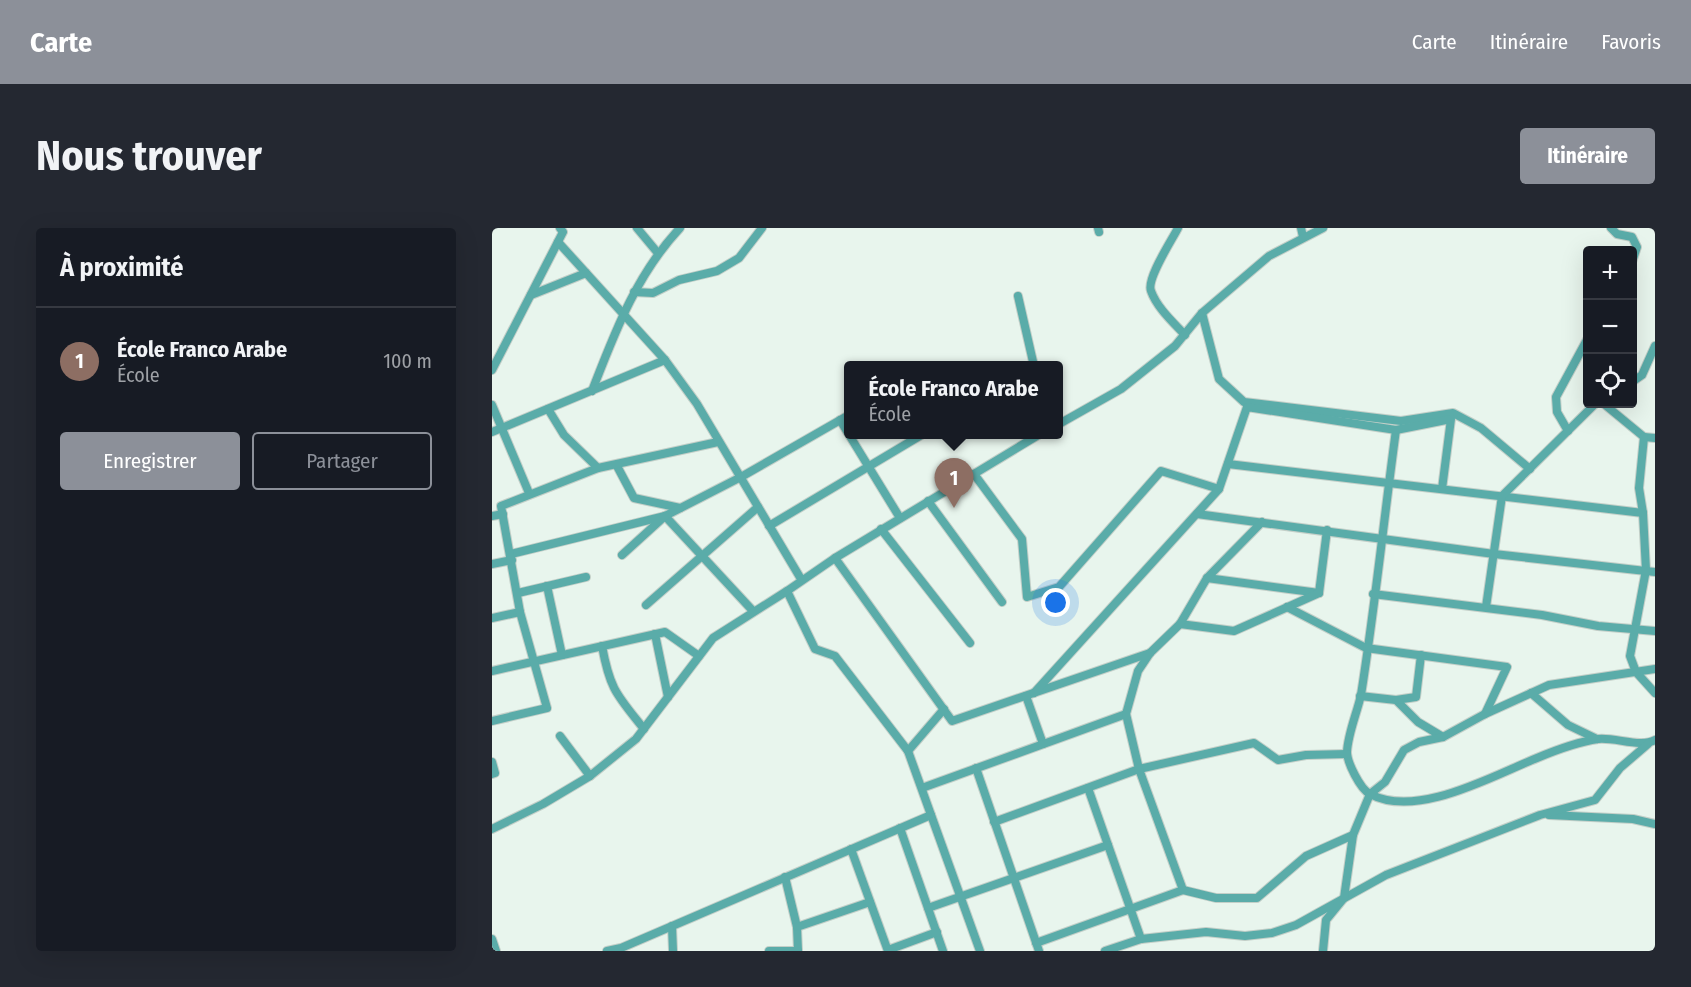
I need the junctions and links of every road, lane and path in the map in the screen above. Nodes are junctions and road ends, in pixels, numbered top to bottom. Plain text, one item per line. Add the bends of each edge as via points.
1 (560, 228) edge
2 (637, 228) edge
3 (680, 228) edge
4 (762, 228) edge
5 (1178, 228) edge
6 (1323, 228) edge
7 (1611, 228) edge
8 (1302, 233) edge
9 (558, 242) junction
10 (1636, 246) edge
11 (657, 252) junction
12 (586, 273) junction
13 (634, 292) junction
14 (531, 295) junction
15 (1018, 296) dead end
16 (622, 313) junction
17 (1202, 313) junction
18 (1185, 335) junction
19 (1583, 346) edge
20 (1655, 346) edge
21 (665, 360) junction
22 (1033, 361) edge
23 (492, 370) edge
24 (1637, 378) edge
25 (592, 391) junction
26 (492, 405) edge
27 (1591, 408) edge
28 (1609, 408) edge
29 (549, 409) junction
30 (844, 418) edge
31 (840, 420) junction
32 (1063, 422) edge
33 (844, 426) edge
34 (502, 428) junction
35 (1396, 430) junction
36 (1568, 431) junction
37 (492, 432) edge
38 (1644, 437) junction
39 (1655, 438) edge
40 (852, 439) edge
41 (916, 439) edge
42 (1033, 439) edge
43 (718, 442) junction
44 (1228, 464) junction
45 (617, 466) junction
46 (869, 467) junction
47 (598, 468) junction
48 (1530, 469) junction
49 (974, 474) junction
50 (741, 477) junction
51 (1389, 483) junction
52 (1219, 489) junction
53 (1442, 489) junction
54 (529, 493) junction
55 (1502, 496) junction
56 (928, 501) junction
57 (758, 507) junction
58 (681, 508) junction
59 (1643, 513) junction
60 (503, 514) junction
61 (1197, 514) junction
62 (492, 516) edge
63 (665, 516) junction
64 (900, 518) junction
65 (1262, 522) junction
66 (769, 526) junction
67 (881, 530) junction
68 (1328, 530) junction
69 (1381, 537) junction
70 (1494, 554) junction
71 (622, 555) dead end
72 (700, 556) junction
73 (512, 557) junction
74 (835, 558) junction
75 (492, 564) edge
76 (1651, 571) edge
77 (586, 577) dead end
78 (1208, 578) junction
79 (801, 579) junction
80 (547, 586) junction
81 (787, 591) junction
82 (518, 593) junction
83 (1319, 593) junction
84 (1373, 594) junction
85 (1002, 602) dead end
86 (646, 605) dead end
87 (1287, 607) junction
88 (1486, 607) junction
89 (753, 611) junction
90 (520, 612) junction
91 (492, 618) edge
92 (1180, 624) junction
93 (1637, 628) junction
94 (1655, 631) edge
95 (655, 634) junction
96 (970, 644) dead end
97 (602, 646) junction
98 (1366, 648) junction
99 (1150, 652) junction
100 (562, 655) junction
101 (1421, 655) junction
102 (699, 656) junction
103 (532, 662) junction
104 (1655, 669) edge
105 (492, 671) edge
106 (1636, 672) junction
107 (1531, 693) junction
108 (1655, 693) edge
109 (1030, 694) junction
110 (1360, 696) junction
111 (668, 697) junction
112 (1396, 700) junction
113 (944, 709) junction
114 (1126, 714) junction
115 (1485, 714) junction
116 (492, 721) edge
117 (644, 729) junction
118 (560, 736) dead end
119 (1443, 737) junction
120 (1597, 739) junction
121 (1652, 742) edge
122 (1042, 744) junction
123 (908, 751) junction
124 (1347, 754) junction
125 (492, 762) edge
126 (975, 768) junction
127 (1139, 769) junction
128 (492, 774) edge
129 (590, 776) junction
130 (922, 788) junction
131 (1088, 788) junction
132 (1370, 794) junction
133 (931, 815) junction
134 (1540, 815) junction
135 (994, 822) junction
136 (1655, 824) edge
137 (900, 828) junction
138 (492, 829) edge
139 (1353, 835) junction
140 (1108, 845) junction
141 (851, 849) junction
142 (785, 877) junction
143 (1013, 877) junction
144 (1183, 890) junction
145 (960, 896) junction
146 (1344, 898) junction
147 (870, 902) junction
148 (928, 908) junction
149 (1130, 908) junction
150 (672, 926) junction
151 (797, 927) junction
152 (937, 932) junction
153 (492, 939) edge
154 (1141, 939) junction
155 (1038, 947) edge
156 (621, 949) edge
157 (496, 951) edge
158 (607, 951) edge
159 (673, 951) edge
160 (769, 951) edge
161 (798, 951) edge
162 (888, 951) edge
163 (943, 951) edge
164 (980, 951) edge
165 (1105, 951) edge
166 (1323, 951) edge

1 - 9 street via 563,232
2 - 11 street
3 - 11 street
4 - 13 street via 739,258 717,271 679,280 653,293
5 - 18 street via 1151,279 1150,290
6 - 8 street
7 - 10 street via 1617,234 1632,237
8 - 17 street
9 - 12 street
9 - 14 street
11 - 13 street
12 - 14 street
12 - 16 street
13 - 16 street
14 - 23 street
15 - 22 street
16 - 21 street
16 - 25 street
17 - 18 street
17 - 48 street via 1219,379 1244,402 1401,421 1453,413 1481,428
18 - 32 street via 1121,389
19 - 36 street via 1556,397 1557,411
20 - 24 street
21 - 25 street
21 - 43 street
25 - 29 street
26 - 34 street
27 - 36 street
28 - 38 street
29 - 34 street
29 - 47 street via 564,435
30 - 31 street
31 - 33 street
31 - 50 street
34 - 37 street
34 - 54 street
35 - 44 street via 1247,407
35 - 51 street
35 - 53 street via 1452,419
36 - 48 street
38 - 39 street
38 - 59 street via 1639,488
40 - 46 street
41 - 46 street
42 - 49 street
43 - 45 street
43 - 50 street
44 - 51 street
44 - 52 street
45 - 47 street
45 - 58 street via 634,498
46 - 64 street
46 - 66 street
47 - 54 street
48 - 55 street
49 - 52 street via 1022,539 1027,597 1059,587 1161,471
49 - 56 street
50 - 57 street
50 - 58 street
51 - 53 street
51 - 69 street
52 - 61 street
53 - 55 street
54 - 60 street via 501,506
55 - 59 street
55 - 70 street
56 - 64 street
56 - 85 street
57 - 66 street
57 - 72 street
58 - 63 street
59 - 76 street
60 - 62 street
60 - 73 street
61 - 65 street
61 - 109 street
63 - 71 street
63 - 72 street
63 - 73 street
64 - 67 street
65 - 68 street
65 - 78 street
66 - 79 street
67 - 74 street
67 - 96 street
68 - 69 street
68 - 83 street
69 - 70 street
69 - 84 street
70 - 76 street
70 - 88 street
72 - 86 street
72 - 89 street
73 - 75 street
73 - 82 street
74 - 79 street
74 - 113 street
76 - 93 street
77 - 80 street
78 - 83 street
78 - 92 street
79 - 81 street
80 - 82 street
80 - 100 street
81 - 89 street
81 - 123 street via 815,649 835,656
82 - 90 street
83 - 87 street
84 - 88 street
84 - 98 street
87 - 92 street via 1234,631
87 - 98 street
88 - 93 street via 1598,626
89 - 102 street via 713,638
90 - 91 street
90 - 103 street
92 - 99 street
93 - 94 street
93 - 106 street via 1630,656
95 - 97 street
95 - 102 street via 665,632
95 - 111 street
97 - 100 street
97 - 117 street via 615,694
98 - 101 street
98 - 110 street
99 - 109 street
99 - 114 street via 1138,671
100 - 103 street
101 - 112 street via 1416,697
101 - 115 street via 1507,667
102 - 111 street
103 - 105 street
103 - 116 street via 547,708
104 - 106 street
106 - 107 street via 1567,681
106 - 108 street
107 - 115 street
107 - 120 street via 1568,725
109 - 113 street via 952,721
109 - 122 street
110 - 112 street
110 - 124 street
111 - 117 street
112 - 119 street via 1418,722
113 - 123 street
114 - 122 street
114 - 127 street
115 - 119 street
117 - 129 street
118 - 129 street
119 - 132 street via 1404,750 1385,782
120 - 121 street
120 - 132 street via 1562,748 1447,794 1403,803
121 - 134 street via 1620,768 1595,800
122 - 126 street
123 - 130 street
124 - 127 street via 1278,760 1254,743
124 - 132 street via 1358,785
125 - 128 street
126 - 130 street
126 - 135 street
127 - 131 street
127 - 144 street
129 - 138 street
130 - 133 street
131 - 135 street
131 - 140 street
132 - 139 street
133 - 137 street
133 - 145 street
134 - 136 street via 1633,819
134 - 146 street via 1386,875
135 - 143 street
137 - 141 street
137 - 148 street
139 - 144 street via 1306,856 1257,898 1216,898
139 - 146 street
140 - 143 street
140 - 149 street
141 - 142 street
141 - 147 street
142 - 150 street
142 - 151 street
143 - 145 street
143 - 155 street
144 - 149 street
145 - 148 street
145 - 164 street
146 - 154 street via 1296,925 1272,933 1206,933
146 - 166 street via 1326,920
147 - 151 street
147 - 162 street
148 - 152 street
149 - 154 street
149 - 155 street
150 - 156 street
150 - 159 street
151 - 161 street
152 - 162 street
152 - 163 street
153 - 157 street
154 - 165 street
156 - 158 street
160 - 161 street

